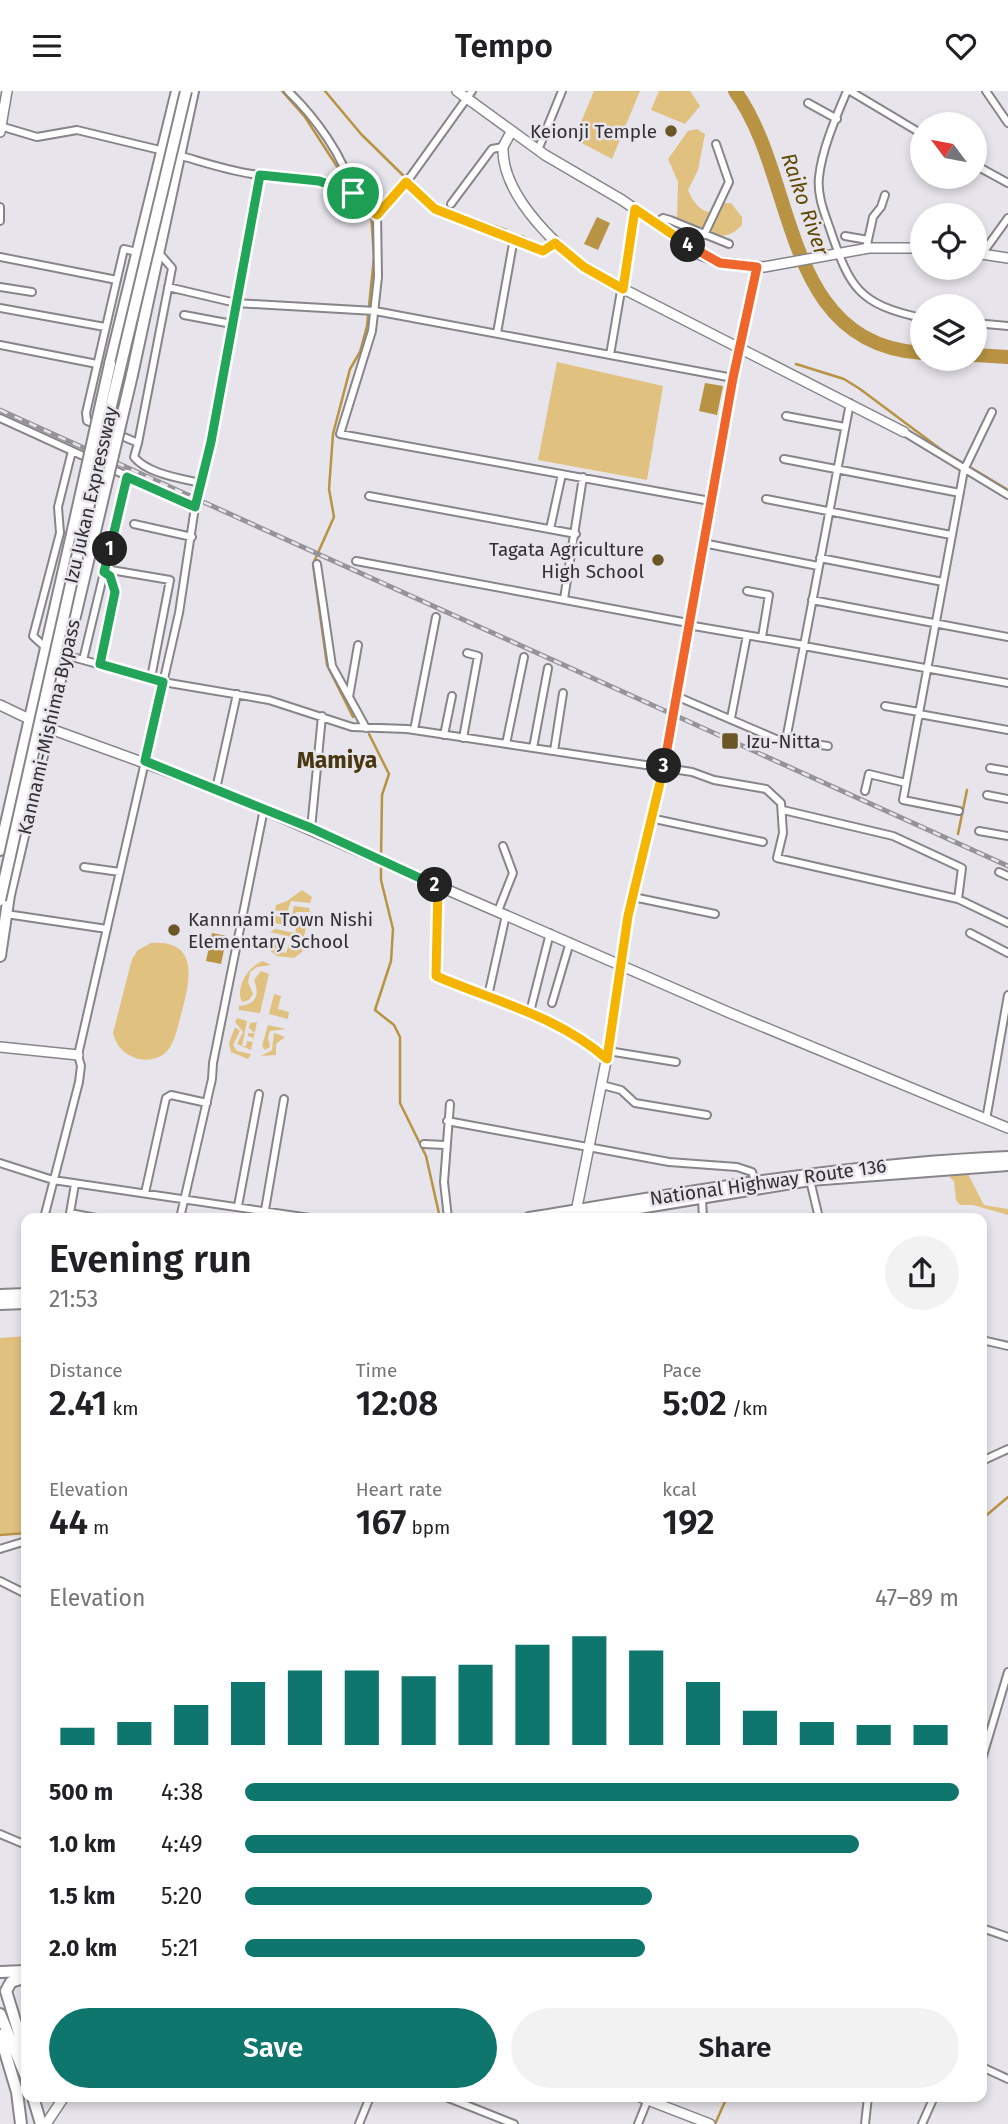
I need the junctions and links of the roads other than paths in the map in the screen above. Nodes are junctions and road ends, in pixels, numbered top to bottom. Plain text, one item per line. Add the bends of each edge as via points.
1 (6, 91) edge
2 (177, 91) edge
3 (186, 91) edge
4 (193, 91) edge
5 (288, 91) edge
6 (457, 91) edge
7 (562, 91) edge
8 (849, 91) edge
9 (986, 91) edge
10 (470, 95) edge
11 (808, 103) dead end
12 (1005, 111) edge
13 (837, 119) junction
14 (1008, 123) edge
15 (0, 126) edge
16 (910, 127) edge
17 (0, 132) edge
18 (511, 132) junction
19 (716, 144) dead end
20 (503, 148) junction
21 (161, 149) junction
22 (538, 150) junction
23 (178, 155) junction
24 (987, 172) edge
25 (260, 175) junction
26 (406, 182) junction
27 (1008, 184) edge
28 (353, 193) junction
29 (885, 195) dead end
30 (451, 204) dead end
31 (0, 207) edge
32 (635, 209) junction
33 (377, 215) junction
34 (1008, 218) edge
35 (0, 221) edge
36 (656, 223) junction
37 (704, 236) junction
38 (845, 236) dead end
39 (514, 238) junction
40 (987, 242) edge
41 (555, 243) junction
42 (729, 244) dead end
43 (867, 244) junction
44 (910, 247) edge
45 (137, 252) junction
46 (159, 253) junction
47 (987, 254) edge
48 (833, 256) junction
49 (0, 257) edge
50 (1008, 258) edge
51 (757, 267) junction
52 (117, 280) junction
53 (0, 286) edge
54 (167, 287) junction
55 (623, 289) junction
56 (32, 292) dead end
57 (236, 303) junction
58 (0, 308) edge
59 (375, 311) junction
60 (910, 314) edge
61 (184, 315) dead end
62 (232, 324) junction
63 (987, 324) edge
64 (1008, 326) edge
65 (105, 327) junction
66 (497, 333) junction
67 (0, 345) edge
68 (740, 347) junction
69 (610, 355) junction
70 (97, 364) junction
71 (733, 378) junction
72 (850, 403) junction
73 (992, 412) dead end
74 (786, 416) dead end
75 (0, 418) edge
76 (845, 427) junction
77 (904, 432) joint
78 (138, 443) junction
79 (72, 451) junction
80 (784, 460) dead end
81 (836, 469) junction
82 (964, 470) junction
83 (562, 474) junction
84 (127, 477) junction
85 (583, 477) junction
86 (200, 483) junction
87 (960, 493) junction
88 (1008, 495) edge
89 (369, 496) dead end
90 (766, 499) dead end
91 (710, 501) junction
92 (195, 507) junction
93 (829, 511) junction
94 (134, 524) dead end
95 (551, 529) junction
96 (576, 534) junction
97 (951, 535) junction
98 (192, 537) junction
99 (703, 543) junction
100 (356, 561) dead end
101 (819, 562) junction
102 (317, 564) dead end
103 (105, 571) junction
104 (943, 582) junction
105 (747, 591) dead end
106 (564, 599) junction
107 (812, 600) junction
108 (436, 617) dead end
109 (688, 624) junction
110 (936, 624) junction
111 (747, 635) junction
112 (762, 637) junction
113 (1008, 637) edge
114 (358, 645) dead end
115 (804, 646) junction
116 (46, 648) junction
117 (467, 653) dead end
118 (65, 655) junction
119 (524, 657) dead end
120 (83, 660) junction
121 (100, 664) junction
122 (548, 668) dead end
123 (927, 669) junction
124 (151, 678) junction
125 (163, 682) junction
126 (1008, 683) edge
127 (563, 693) dead end
128 (237, 694) junction
129 (452, 696) dead end
130 (676, 696) junction
131 (349, 697) junction
132 (0, 705) edge
133 (885, 706) dead end
134 (919, 713) junction
135 (322, 716) junction
136 (29, 717) junction
137 (731, 718) junction
138 (48, 728) junction
139 (366, 728) junction
140 (414, 730) junction
141 (1008, 730) edge
142 (444, 735) junction
143 (463, 738) junction
144 (786, 740) junction
145 (506, 744) junction
146 (828, 746) dead end
147 (533, 748) junction
148 (554, 751) junction
149 (145, 761) junction
150 (663, 767) junction
151 (990, 768) dead end
152 (1008, 771) edge
153 (906, 783) junction
154 (216, 789) junction
155 (865, 792) dead end
156 (987, 795) dead end
157 (1008, 799) edge
158 (264, 809) junction
159 (783, 810) junction
160 (960, 811) dead end
161 (650, 818) junction
162 (311, 828) junction
163 (979, 831) dead end
164 (1008, 836) edge
165 (763, 842) dead end
166 (503, 846) dead end
167 (0, 850) edge
168 (84, 867) dead end
169 (999, 871) dead end
170 (120, 872) junction
171 (1008, 876) edge
172 (438, 886) junction
173 (633, 897) junction
174 (958, 899) junction
175 (0, 900) edge
176 (502, 913) junction
177 (6, 914) junction
178 (715, 914) dead end
179 (1008, 923) edge
180 (107, 929) junction
181 (550, 933) junction
182 (970, 933) dead end
183 (570, 942) junction
184 (1008, 953) edge
185 (0, 956) edge
186 (622, 964) junction
187 (1008, 995) edge
188 (488, 996) junction
189 (552, 1003) dead end
190 (530, 1012) junction
191 (1006, 1016) edge
192 (0, 1047) edge
193 (78, 1055) junction
194 (608, 1055) junction
195 (676, 1062) dead end
196 (602, 1084) junction
197 (259, 1094) dead end
198 (284, 1099) dead end
199 (207, 1103) junction
200 (450, 1104) dead end
201 (707, 1115) dead end
202 (986, 1120) junction
203 (447, 1121) junction
204 (1008, 1128) edge
205 (424, 1144) dead end
206 (445, 1145) junction
207 (589, 1147) junction
208 (1008, 1157) edge
209 (0, 1163) edge
210 (1008, 1165) edge
211 (810, 1180) junction
212 (53, 1181) junction
213 (75, 1184) junction
214 (757, 1185) junction
215 (145, 1193) junction
216 (185, 1198) junction
217 (702, 1199) junction
218 (238, 1206) junction
219 (265, 1210) junction
220 (45, 1213) edge
221 (70, 1213) edge
222 (181, 1213) edge
223 (282, 1213) edge
224 (447, 1213) edge
225 (576, 1213) edge
226 (588, 1213) edge
227 (592, 1213) edge
228 (703, 1213) edge
229 (818, 1213) edge
230 (0, 1294) edge
231 (21, 1294) edge
232 (21, 1303) edge
233 (0, 1304) edge
234 (987, 1341) edge
235 (1008, 1346) edge
236 (1008, 1449) edge
237 (987, 1459) edge
238 (21, 1543) edge
239 (0, 1549) edge
240 (0, 1581) edge
241 (21, 1592) edge
242 (1008, 1672) edge
243 (987, 1742) edge
244 (0, 1834) edge
245 (21, 1843) edge
246 (987, 1930) edge
247 (1008, 1937) edge
248 (21, 1971) edge
249 (0, 1972) edge
250 (21, 1978) edge
251 (0, 1994) edge
252 (0, 2014) edge
253 (0, 2035) edge
254 (21, 2039) edge
255 (21, 2043) edge
256 (21, 2065) edge
257 (987, 2069) edge
258 (1008, 2079) edge
259 (35, 2102) edge
260 (40, 2102) edge
261 (61, 2102) edge
262 (368, 2102) edge
263 (459, 2102) edge
264 (643, 2102) edge
265 (654, 2102) edge
266 (867, 2102) edge
267 (932, 2102) edge
268 (21, 2124) edge
269 (44, 2124) edge
270 (359, 2124) edge
271 (514, 2124) edge
272 (638, 2124) edge
273 (710, 2124) edge
274 (864, 2124) edge
275 (922, 2124) edge

1 - 15 street
2 - 21 highway
3 - 175 highway, Izu Jukan Expressway, bridge
4 - 23 highway
5 - 28 street via 342,165
6 - 10 street
7 - 22 street
8 - 13 street
8 - 16 street
9 - 12 street
10 - 18 street
10 - 26 street
11 - 13 street
12 - 14 street
13 - 48 street via 818,187
15 - 17 street
15 - 21 street via 37,137 77,130
18 - 20 street
18 - 22 street
19 - 37 street via 729,182
20 - 30 street via 492,149
20 - 41 street via 508,174 520,196
21 - 23 street
21 - 45 highway
22 - 32 street
23 - 25 street
23 - 46 highway
24 - 27 street
25 - 28 street via 319,181
25 - 57 street
26 - 33 street
26 - 39 street via 435,209
28 - 33 street
29 - 43 street via 873,217
31 - 35 street
32 - 36 street
32 - 55 street
33 - 59 street
34 - 40 street
36 - 37 street via 663,218
36 - 51 street via 720,263
37 - 42 street
38 - 43 street
39 - 41 street via 543,251
39 - 66 street
41 - 55 street via 584,267
43 - 44 street
43 - 48 street
45 - 52 street via 124,249
45 - 116 highway, Kannami-Mishima Bypass, bridge
46 - 54 street via 172,268
46 - 118 highway, Kannami-Mishima Bypass, bridge
47 - 50 street
48 - 51 street
48 - 60 street via 853,286 883,306
49 - 52 street
51 - 68 street
52 - 65 street
53 - 56 street
54 - 57 street
54 - 78 street
55 - 68 street
55 - 69 street
57 - 59 street
57 - 62 street
58 - 65 street
59 - 66 street
59 - 83 street via 340,434
61 - 62 street
62 - 86 street
63 - 64 street
65 - 70 street
66 - 69 street
67 - 70 street
68 - 71 street
68 - 72 street
69 - 71 street
70 - 78 street via 87,421
71 - 91 street
72 - 76 street
72 - 77 street
73 - 82 street
74 - 76 street
75 - 79 street
76 - 81 street
77 - 82 street
78 - 86 street via 134,457 138,461
79 - 84 street
79 - 116 street via 58,507 60,533 33,636
80 - 81 street
81 - 87 street
81 - 93 street
82 - 87 street
82 - 88 street
83 - 85 street
83 - 95 street
84 - 92 street
84 - 103 street
85 - 91 street
85 - 96 street
86 - 92 street
87 - 97 street
89 - 95 street
90 - 93 street
91 - 99 street
92 - 98 street
93 - 97 street
93 - 101 street
94 - 98 street
95 - 96 street
96 - 106 street
97 - 104 street
98 - 125 street
99 - 101 street
99 - 109 street
100 - 106 street
101 - 104 street
101 - 107 street
102 - 131 street via 332,666
103 - 120 street
103 - 121 street via 115,592
103 - 124 street via 170,580
104 - 110 street
105 - 112 street via 769,595
106 - 109 street
107 - 110 street
107 - 115 street
108 - 140 street
109 - 111 street
109 - 130 street
110 - 113 street
110 - 123 street
111 - 112 street
111 - 137 street
112 - 115 street
114 - 131 street
115 - 123 street
115 - 144 street
116 - 136 highway, Kannami-Mishima Bypass
117 - 143 street via 478,656
118 - 120 street
118 - 138 highway, Kannami-Mishima Bypass
119 - 145 street
120 - 121 street
121 - 124 street
122 - 147 street
123 - 126 street
123 - 134 street
124 - 125 street
125 - 128 street
125 - 149 street
127 - 148 street
128 - 135 street
128 - 154 street
129 - 142 street
130 - 137 street
130 - 150 street
131 - 139 street
132 - 136 street
133 - 134 street
134 - 141 street
134 - 153 street
135 - 139 street
135 - 162 street
136 - 138 street
136 - 167 highway, Kannami-Mishima Bypass
137 - 144 street
138 - 149 street
138 - 177 highway, Kannami-Mishima Bypass
139 - 140 street
140 - 142 street
142 - 143 street
143 - 145 street
144 - 146 street
145 - 147 street
147 - 148 street
148 - 150 street
149 - 154 street
149 - 170 street
150 - 159 street via 766,789
150 - 161 street
151 - 152 street
153 - 155 street via 869,774
153 - 160 street via 903,800
154 - 158 street
156 - 157 street
158 - 162 street
158 - 199 street
159 - 174 street via 893,837 962,868
159 - 174 street via 777,858
161 - 165 street
161 - 173 street
162 - 172 street
163 - 164 street
166 - 176 street via 513,873
168 - 170 street
169 - 171 street
170 - 180 street
172 - 176 street
172 - 188 street via 436,976
173 - 178 street
173 - 186 street
174 - 179 street
176 - 181 street
176 - 188 street
177 - 180 street
177 - 185 highway, Kannami-Mishima Bypass
180 - 193 street
181 - 183 street
181 - 190 street
182 - 184 street
183 - 186 street
183 - 189 street
186 - 194 street
186 - 202 street
187 - 191 street
188 - 190 street
190 - 194 street
191 - 202 street
192 - 193 street
193 - 212 street via 79,1082
194 - 195 street
194 - 196 street
196 - 201 street via 621,1090 635,1103
196 - 207 street
197 - 218 street
198 - 219 street
199 - 215 street via 166,1098
199 - 216 street
200 - 203 street
202 - 204 street
203 - 206 street
203 - 207 street
205 - 206 street
206 - 224 street
207 - 214 street via 669,1162 737,1167 752,1172
207 - 225 street
208 - 214 highway, National Highway Route 136 via 862,1166
209 - 212 street
210 - 211 highway, National Highway Route 136
211 - 214 highway, National Highway Route 136
211 - 229 street
212 - 213 street
212 - 220 street
213 - 215 street
213 - 221 street
214 - 217 highway, National Highway Route 136
214 - 226 highway, National Highway Route 136
215 - 216 street
216 - 218 street
216 - 222 street
217 - 227 highway, National Highway Route 136
217 - 228 street
218 - 219 street
219 - 223 street
230 - 231 highway
232 - 233 highway
234 - 235 street
236 - 237 street
238 - 239 street
240 - 241 street
242 - 243 street
244 - 245 street
246 - 247 street
248 - 249 highway
250 - 254 highway via 6,1991
251 - 255 highway
252 - 256 highway
253 - 268 highway
257 - 258 street
259 - 269 highway
260 - 269 highway
261 - 269 street
262 - 270 street
263 - 271 street
264 - 272 street
265 - 273 street
266 - 274 street
267 - 275 street

